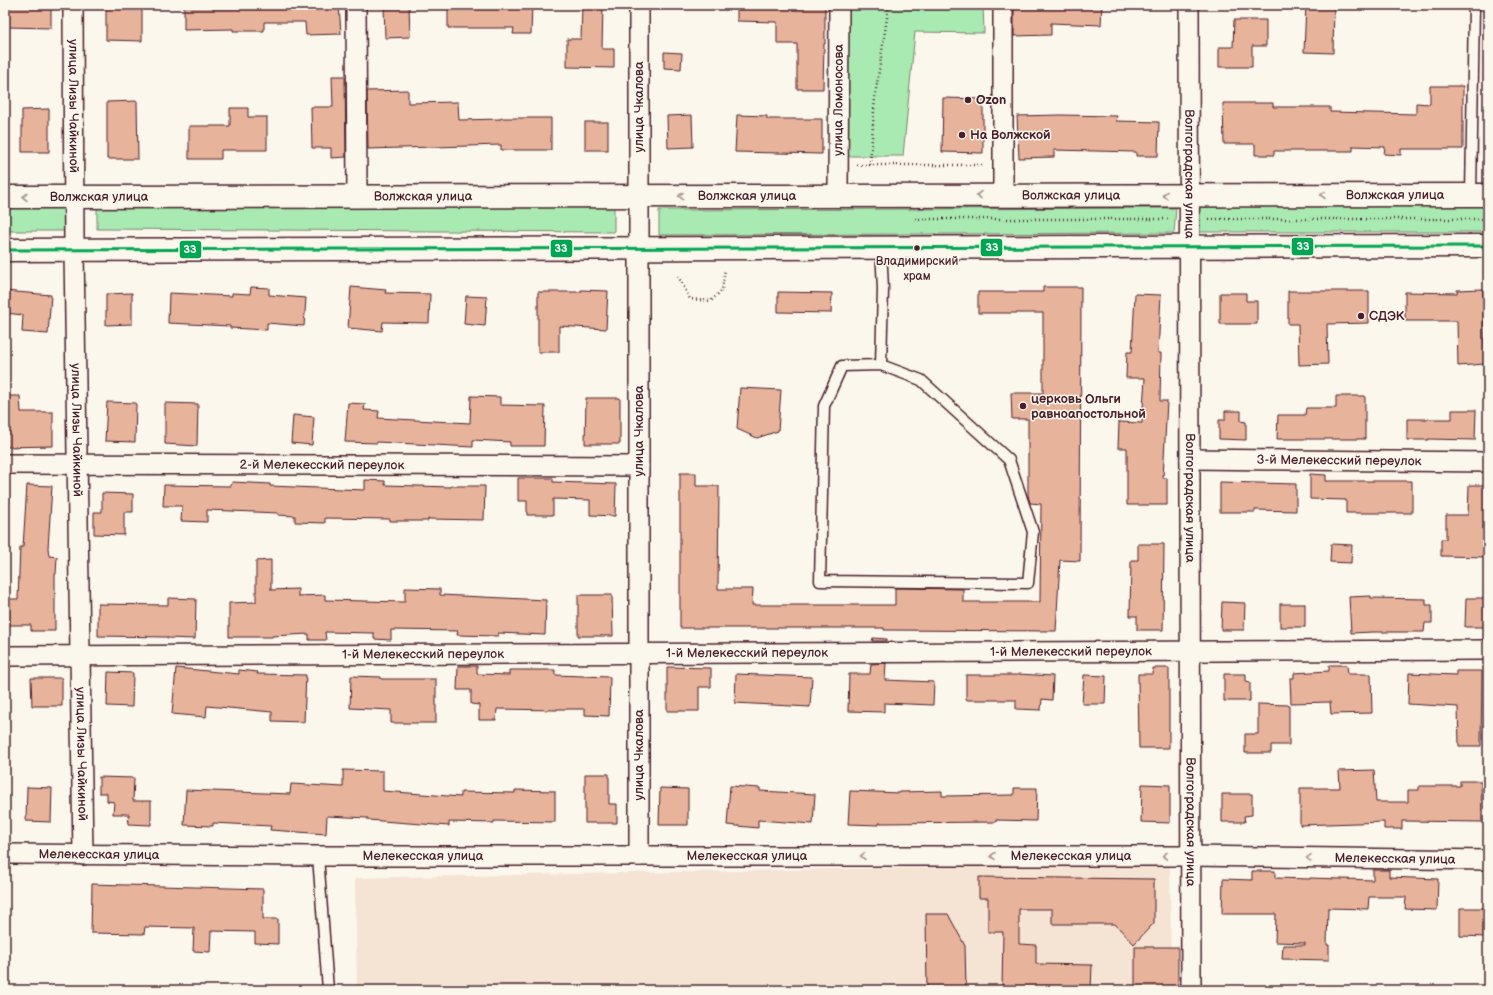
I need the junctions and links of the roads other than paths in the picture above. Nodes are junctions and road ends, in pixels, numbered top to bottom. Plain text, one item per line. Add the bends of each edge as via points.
1 (73, 5) edge
2 (356, 5) edge
3 (639, 5) edge
4 (839, 5) edge
5 (1002, 5) edge
6 (1189, 5) edge
7 (1474, 5) edge
8 (1003, 195) junction
9 (1189, 195) junction
10 (1479, 195) edge
11 (73, 196) junction
12 (357, 196) junction
13 (639, 196) junction
14 (838, 196) junction
15 (5, 197) edge
16 (1488, 246) edge
17 (1190, 247) junction
18 (639, 248) junction
19 (881, 248) junction
20 (5, 250) edge
21 (74, 251) junction
22 (881, 365) junction
23 (1190, 460) junction
24 (1488, 462) edge
25 (5, 464) edge
26 (77, 464) junction
27 (639, 466) junction
28 (1488, 650) edge
29 (1190, 651) junction
30 (639, 653) junction
31 (5, 656) edge
32 (80, 656) junction
33 (5, 854) edge
34 (83, 855) junction
35 (318, 856) junction
36 (639, 856) junction
37 (1191, 856) junction
38 (1488, 860) edge
39 (328, 990) edge
40 (1191, 990) edge

1 - 11 street, улица Лизы Чайкиной
2 - 12 street
3 - 13 street, улица Чкалова
4 - 14 street, улица Ломоносова
5 - 8 street
6 - 9 street, Волгоградская улица
7 - 10 lane
9 -> 8 main road, Волжская улица
8 -> 14 main road, Волжская улица
10 -> 9 main road, Волжская улица
9 - 17 street, Волгоградская улица
11 - 12 main road, Волжская улица
11 -> 15 main road, Волжская улица
11 - 21 street, улица Лизы Чайкиной
12 - 13 main road, Волжская улица
14 -> 13 main road, Волжская улица
13 - 18 street, улица Чкалова
16 - 17 main road
17 - 19 main road
17 - 23 street, Волгоградская улица
18 - 19 main road
18 - 21 main road
18 - 27 street, улица Чкалова
19 - 22 lane
20 - 21 main road
21 - 26 street, улица Лизы Чайкиной
22 - 22 lane via 921,380 1009,460 1033,532 1028,583 820,581 824,406 842,366
23 - 24 street, 3-й Мелекесский переулок
23 - 29 street, Волгоградская улица
25 - 26 street, 2-й Мелекесский переулок
26 - 27 street, 2-й Мелекесский переулок
26 - 32 street, улица Лизы Чайкиной
27 - 30 street, улица Чкалова
28 - 29 street, 1-й Мелекесский переулок
29 - 30 street, 1-й Мелекесский переулок
29 - 37 street, Волгоградская улица
30 - 32 street, 1-й Мелекесский переулок
30 - 36 street, улица Чкалова
31 - 32 street, 1-й Мелекесский переулок
32 - 34 street, улица Лизы Чайкиной
33 - 34 street, Мелекесская улица
34 - 35 street, Мелекесская улица
35 - 36 street, Мелекесская улица
35 - 39 lane
37 -> 36 street, Мелекесская улица
38 -> 37 street, Мелекесская улица
37 - 40 street, Волгоградская улица

